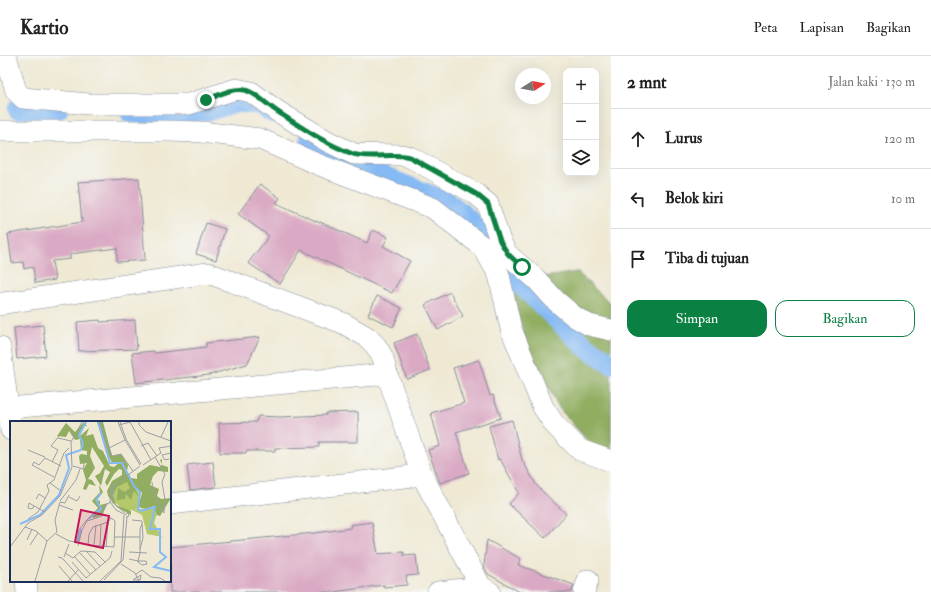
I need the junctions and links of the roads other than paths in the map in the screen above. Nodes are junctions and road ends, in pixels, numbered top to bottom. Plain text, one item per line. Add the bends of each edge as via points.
1 (6, 56) edge
2 (0, 131) edge
3 (0, 305) edge
4 (611, 330) edge
5 (0, 347) edge
6 (387, 374) junction
7 (9, 408) junction
8 (10, 421) edge
9 (611, 461) edge
10 (422, 475) junction
11 (171, 504) edge
12 (26, 582) edge
13 (485, 589) edge
14 (27, 592) edge
15 (438, 592) edge

1 - 4 street via 16,91 23,98 89,104 189,104 236,89 244,90 251,92 326,142 354,154 410,157 476,194 488,204 500,241 508,254 575,317 589,325
2 - 9 street via 188,132 260,138 317,164 433,208 464,230 487,253 499,276 511,329 543,407 555,425 580,450
3 - 6 street via 208,273 343,323 367,337 376,346 383,358
5 - 7 street
6 - 7 street
6 - 10 street
7 - 8 street
10 - 11 street
10 - 13 street
12 - 14 street
13 - 15 street

